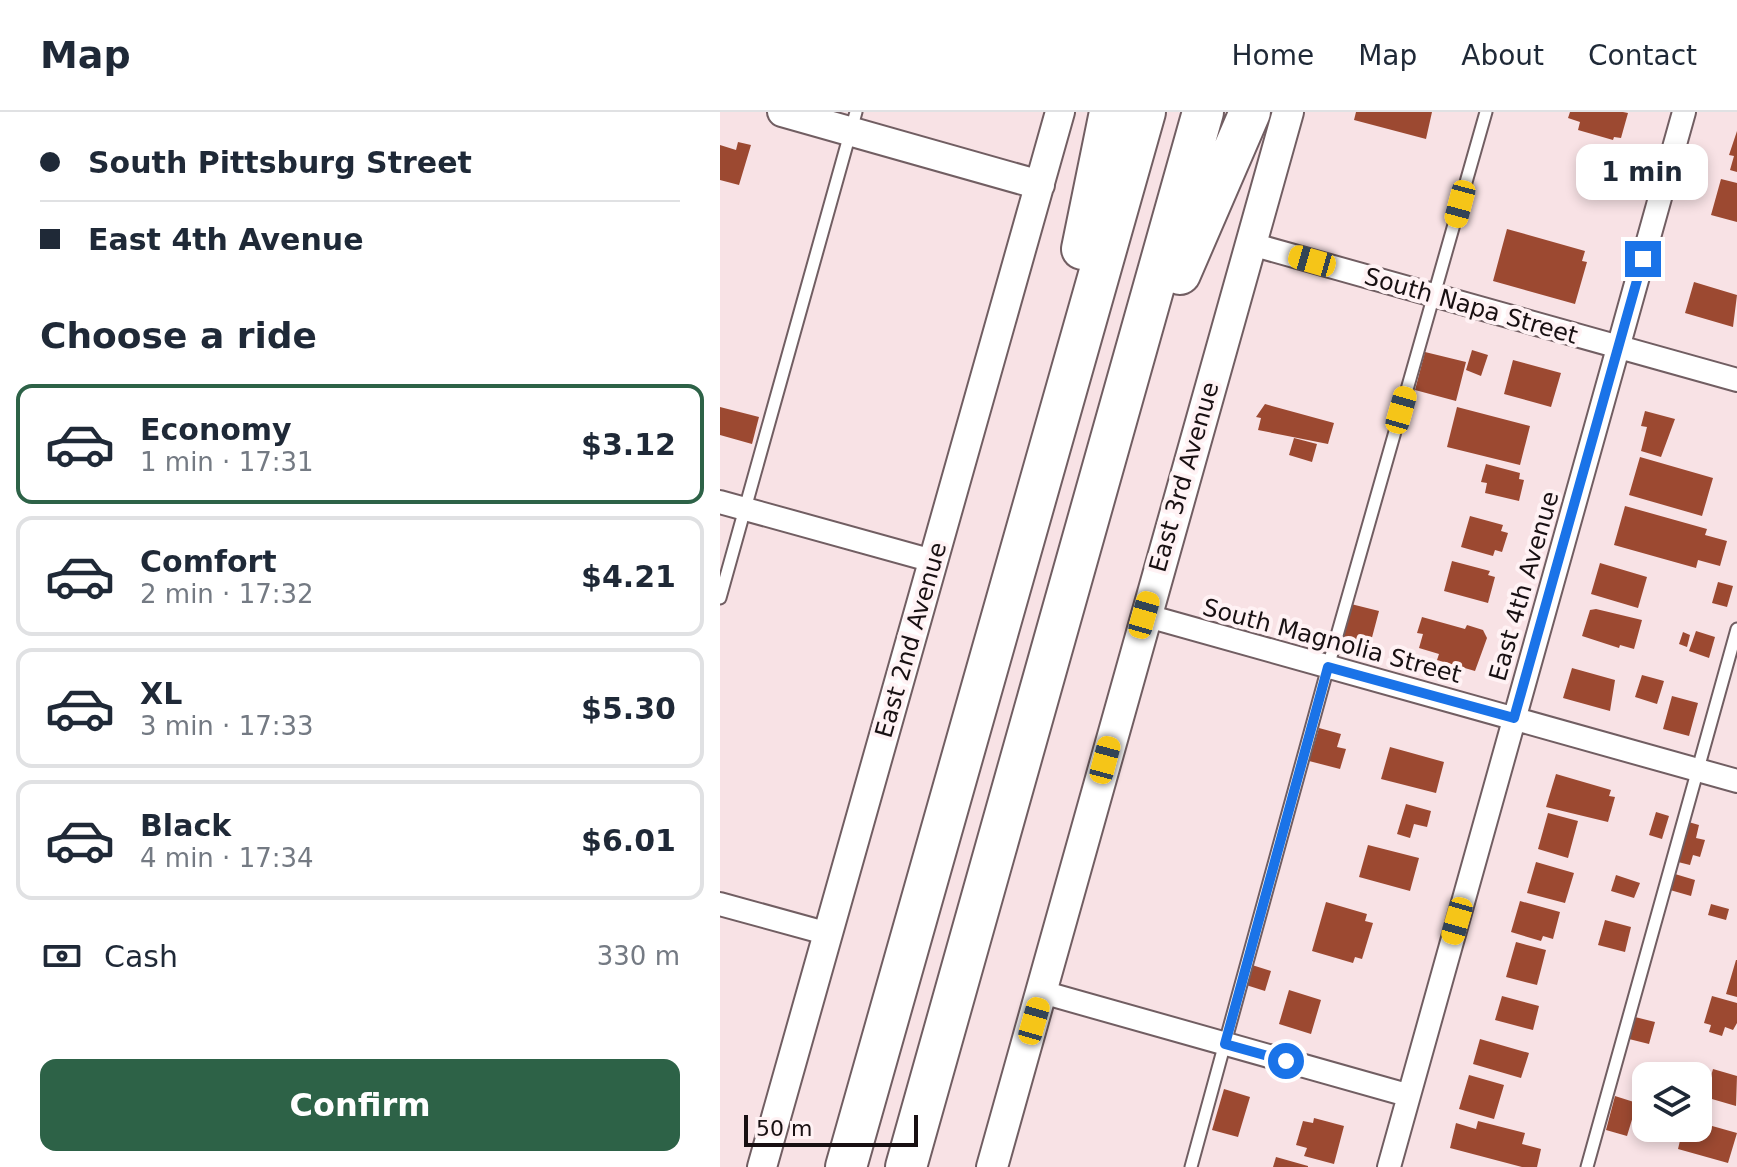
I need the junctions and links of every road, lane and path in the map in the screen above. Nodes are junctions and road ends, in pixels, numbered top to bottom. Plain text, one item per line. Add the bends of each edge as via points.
1 (782, 112) edge
2 (1060, 112) edge
3 (1110, 112) edge
4 (1145, 112) edge
5 (1203, 112) edge
6 (1250, 112) edge
7 (1288, 112) edge
8 (1486, 112) edge
9 (1684, 112) edge
10 (853, 122) edge
11 (1040, 185) junction
12 (1251, 244) junction
13 (1434, 296) junction
14 (1619, 348) junction
15 (1076, 359) junction
16 (1737, 380) edge
17 (1123, 406) junction
18 (720, 502) edge
19 (745, 509) junction
20 (933, 561) junction
21 (720, 598) edge
22 (1144, 615) junction
23 (1737, 629) edge
24 (1328, 667) junction
25 (1514, 718) junction
26 (1697, 770) junction
27 (1737, 781) edge
28 (720, 904) edge
29 (829, 934) junction
30 (1042, 992) junction
31 (1225, 1044) junction
32 (1407, 1095) junction
33 (851, 1150) edge
34 (762, 1167) edge
35 (833, 1167) edge
36 (906, 1167) edge
37 (992, 1167) edge
38 (1191, 1167) edge
39 (1389, 1167) edge
40 (1587, 1167) edge

1 - 10 street
2 - 11 street, East 2nd Avenue
3 - 15 highway via 1079,260
4 - 15 highway
5 - 17 highway
6 - 17 highway
7 - 12 main road, East 3rd Avenue
8 - 13 lane
9 - 14 street, East 4th Avenue
10 - 11 street
10 - 19 lane
11 - 20 street, East 2nd Avenue
12 - 13 street, South Napa Street
12 - 22 main road, East 3rd Avenue
13 - 14 street, South Napa Street
13 - 24 lane
14 - 16 street, South Napa Street
14 - 25 street, East 4th Avenue
15 - 33 highway
17 - 36 highway
18 - 19 street
19 - 20 street
19 - 21 lane
20 - 29 street, East 2nd Avenue
22 - 24 street, South Magnolia Street
22 - 30 main road, East 3rd Avenue
23 - 26 lane
24 - 25 street, South Magnolia Street
24 - 31 lane
25 - 26 street, South Magnolia Street
25 - 32 street, East 4th Avenue
26 - 27 street, South Magnolia Street
26 - 40 lane
28 - 29 street
29 - 34 street, East 2nd Avenue
30 - 31 street
30 - 37 main road, East 3rd Avenue
31 - 32 street
31 - 38 lane
32 - 39 street, East 4th Avenue
33 - 35 highway

